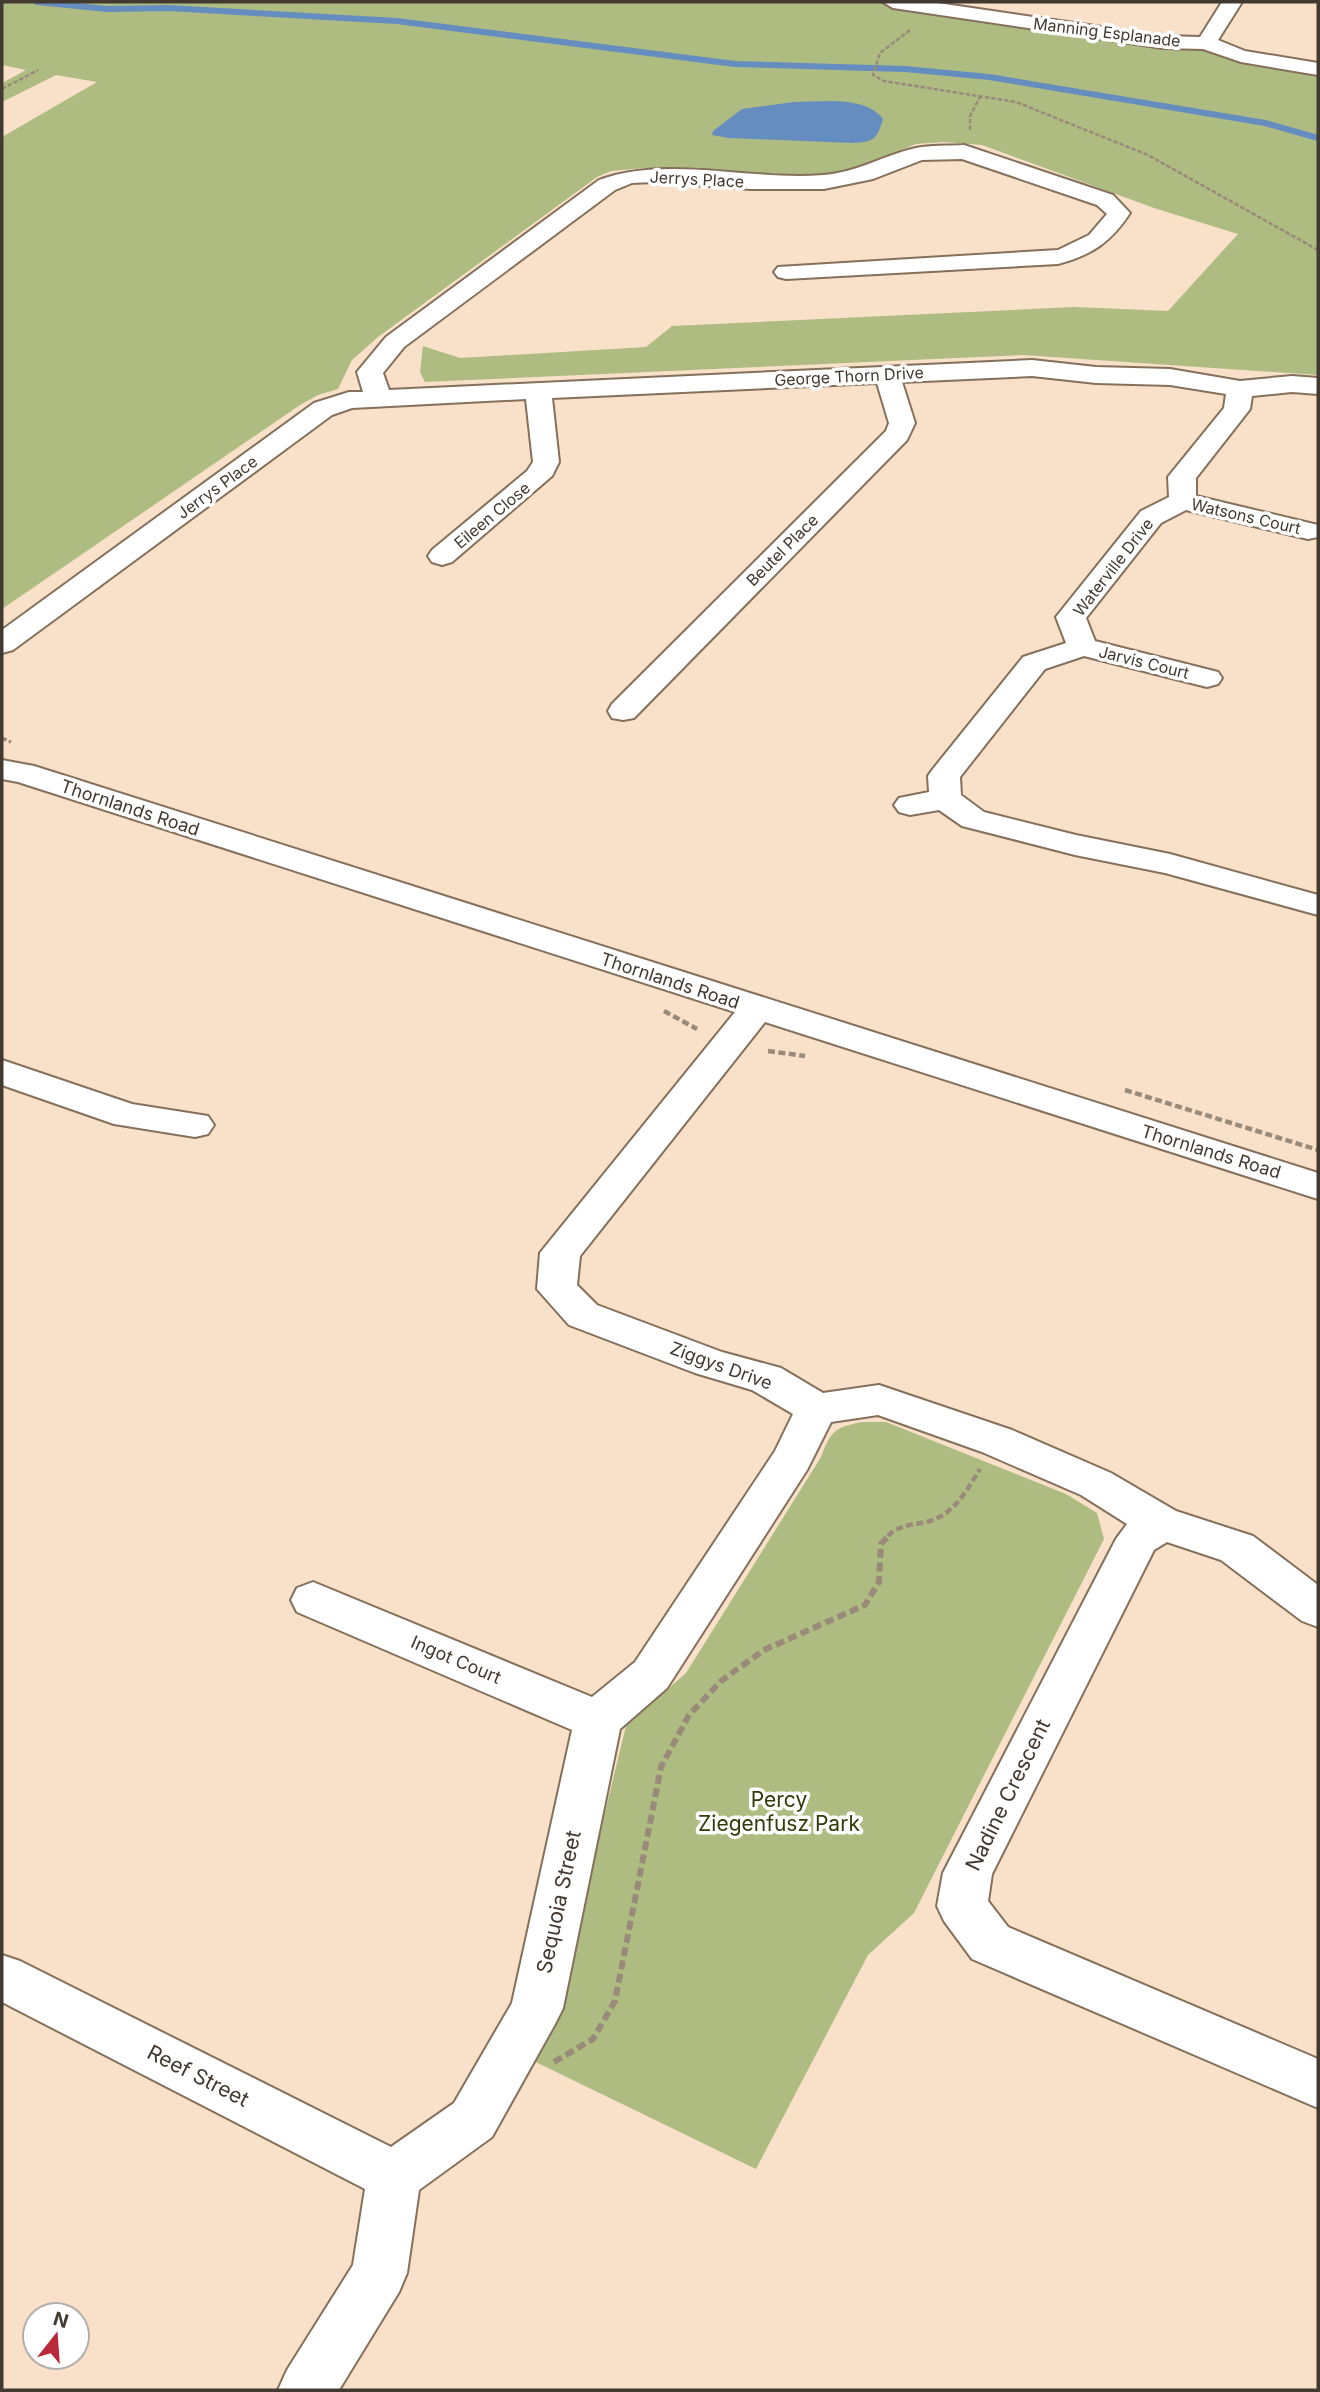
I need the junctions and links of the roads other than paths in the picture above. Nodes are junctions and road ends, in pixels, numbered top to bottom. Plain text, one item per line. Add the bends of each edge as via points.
1 (893, 2) edge
2 (1018, 2) edge
3 (1232, 2) edge
4 (1004, 19) junction
5 (1206, 43) junction
6 (1318, 69) edge
7 (786, 272) dead end
8 (887, 374) junction
9 (1318, 386) edge
10 (1240, 389) junction
11 (538, 390) junction
12 (378, 397) junction
13 (1183, 501) junction
14 (1308, 531) dead end
15 (442, 556) dead end
16 (2, 644) edge
17 (1082, 647) junction
18 (1207, 678) dead end
19 (623, 711) dead end
20 (9, 768) edge
21 (945, 799) junction
22 (910, 805) dead end
23 (1318, 905) edge
24 (757, 1009) junction
25 (2, 1072) edge
26 (195, 1125) dead end
27 (1318, 1186) edge
28 (817, 1409) junction
29 (1161, 1524) junction
30 (313, 1600) dead end
31 (1318, 1609) edge
32 (598, 1720) junction
33 (2, 1977) edge
34 (1318, 2084) edge
35 (394, 2176) junction
36 (307, 2390) edge

1 - 4 street, Manning Esplanade
2 - 4 street
3 - 5 street
4 - 5 street, Manning Esplanade via 1163,42
5 - 6 street, Manning Esplanade via 1241,56
7 - 12 street, Jerrys Place via 1069,256 1088,249 1119,213 1105,200 964,152 919,154 824,182 628,177 607,185 395,342 370,372
8 - 10 street, George Thorn Drive via 1032,368 1170,377
8 - 11 street, George Thorn Drive
8 - 19 street, Beutel Place via 902,423 898,434
9 - 10 street, George Thorn Drive
10 - 13 street via 1237,409 1182,477
11 - 12 street, George Thorn Drive
11 - 15 street, Eileen Close via 546,462 538,476
12 - 16 street, Jerrys Place via 323,409
13 - 14 street, Watsons Court
13 - 17 street, Waterville Drive via 1151,517 1071,617
17 - 18 street, Jarvis Court
17 - 21 street via 1034,663 944,776
20 - 24 street, Thornlands Road
21 - 22 street
21 - 23 street via 973,819 1170,864
24 - 27 street, Thornlands Road
24 - 28 street, Ziggys Drive via 560,1253 557,1289 583,1315 766,1379
25 - 26 street via 127,1115
28 - 29 street via 879,1401 997,1441 1097,1485
28 - 32 street via 792,1459 651,1675
29 - 31 street via 1237,1548
29 - 34 street, Nadine Crescent via 1138,1539 968,1873 962,1906 990,1943
30 - 32 street, Ingot Court
32 - 35 street, Sequoia Street via 537,2008 473,2120
33 - 35 street, Reef Street
35 - 36 street via 379,2273

